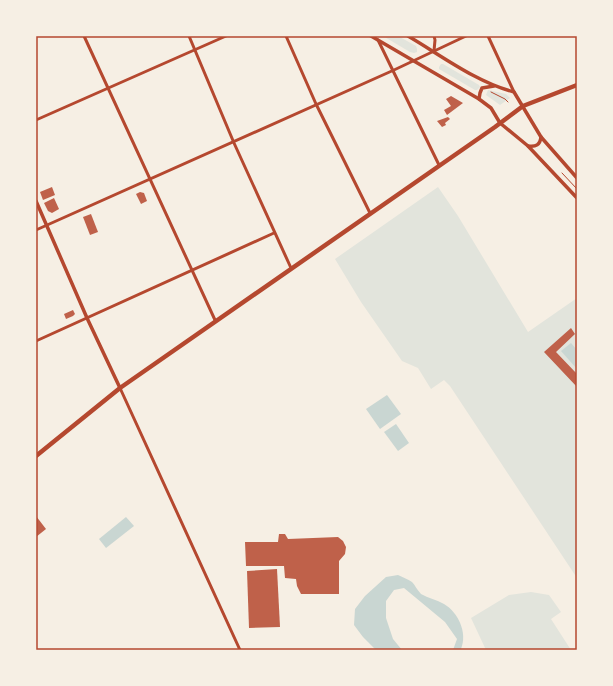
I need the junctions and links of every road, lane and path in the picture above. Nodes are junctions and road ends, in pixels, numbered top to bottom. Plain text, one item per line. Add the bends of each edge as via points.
1 (84, 36) edge
2 (189, 36) edge
3 (226, 36) edge
4 (286, 36) edge
5 (372, 36) edge
6 (408, 36) edge
7 (434, 36) edge
8 (466, 36) edge
9 (488, 36) edge
10 (378, 40) junction
11 (196, 50) junction
12 (434, 51) junction
13 (415, 60) junction
14 (394, 70) junction
15 (577, 85) edge
16 (495, 86) junction
17 (108, 88) junction
18 (514, 92) junction
19 (480, 99) junction
20 (316, 104) junction
21 (523, 106) junction
22 (36, 120) edge
23 (500, 123) junction
24 (541, 137) junction
25 (234, 143) junction
26 (528, 146) junction
27 (439, 165) junction
28 (562, 173) dead end
29 (577, 178) edge
30 (150, 180) junction
31 (577, 189) edge
32 (577, 198) edge
33 (36, 201) edge
34 (370, 213) junction
35 (47, 226) junction
36 (36, 230) edge
37 (274, 233) junction
38 (290, 268) junction
39 (192, 271) junction
40 (87, 318) junction
41 (215, 320) junction
42 (36, 341) edge
43 (120, 388) junction
44 (36, 448) edge
45 (38, 454) edge
46 (240, 650) edge

1 - 17 street
2 - 11 street
3 - 11 street
4 - 20 street
5 - 10 street
6 - 12 street
7 - 12 street
8 - 12 street
9 - 18 street
10 - 13 street
10 - 14 street
11 - 17 street
11 - 25 street
12 - 13 street
12 - 16 street
13 - 14 street
13 - 19 street
14 - 20 street
14 - 27 street
15 - 21 main road
16 - 18 street
16 - 19 street via 482,88
17 - 22 street
17 - 30 street
18 - 21 street
19 - 23 street via 491,108
20 - 25 street
20 - 34 street
21 - 23 main road
21 - 24 street
23 - 26 street
23 - 27 main road
24 - 26 street via 537,146
24 - 29 street
25 - 30 street
25 - 37 street
26 - 32 street
27 - 34 main road
28 - 31 path
30 - 35 street
30 - 39 street
33 - 35 street
34 - 38 main road
35 - 36 street
35 - 40 street
37 - 38 street
37 - 39 street
38 - 41 main road
39 - 40 street
39 - 41 street
40 - 42 street
40 - 43 street
41 - 43 main road
43 - 45 main road
43 - 46 street
44 - 45 street

